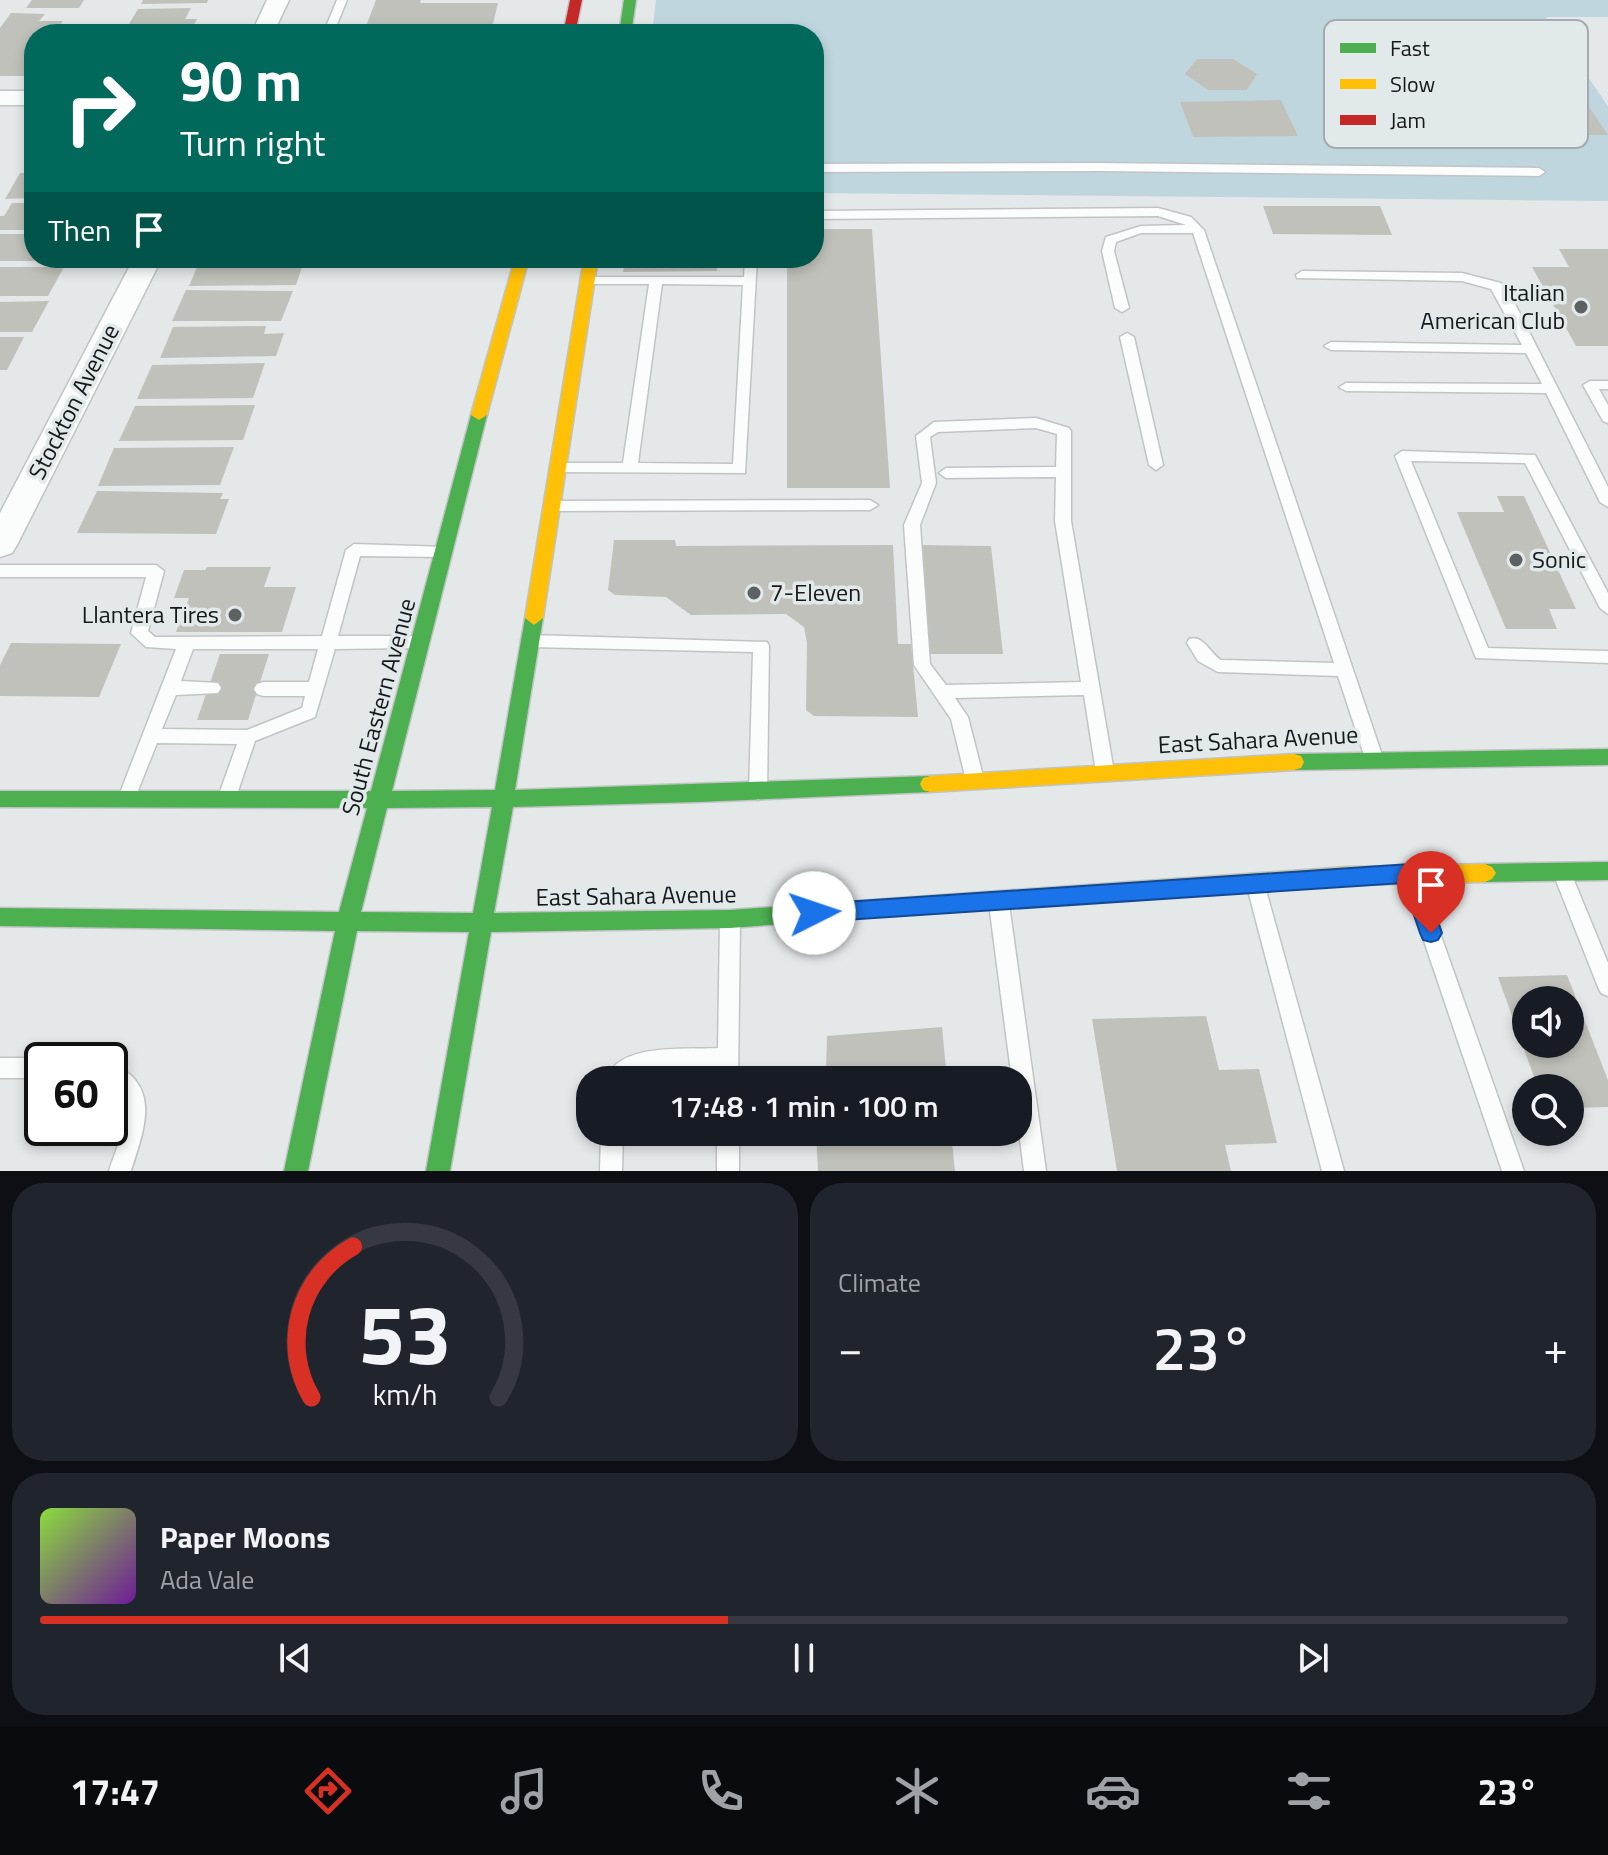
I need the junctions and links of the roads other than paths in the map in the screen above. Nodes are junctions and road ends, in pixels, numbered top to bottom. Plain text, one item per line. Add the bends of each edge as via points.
1 (278, 0) edge
2 (342, 0) edge
3 (576, 0) edge
4 (630, 0) edge
5 (267, 24) edge
6 (332, 24) edge
7 (571, 24) edge
8 (626, 24) edge
9 (0, 98) edge
10 (24, 98) edge
11 (824, 168) edge
12 (1539, 172) dead end
13 (824, 215) edge
14 (1198, 230) junction
15 (143, 268) edge
16 (519, 268) edge
17 (590, 268) edge
18 (751, 268) edge
19 (1302, 275) dead end
20 (588, 280) junction
21 (656, 280) junction
22 (750, 281) junction
23 (1122, 308) dead end
24 (1127, 337) dead end
25 (1331, 346) dead end
26 (1529, 349) junction
27 (1608, 385) edge
28 (1346, 387) dead end
29 (1549, 389) junction
30 (1608, 418) edge
31 (1156, 465) dead end
32 (558, 468) junction
33 (630, 468) junction
34 (1063, 472) junction
35 (946, 473) dead end
36 (1608, 502) edge
37 (870, 505) dead end
38 (552, 506) junction
39 (0, 545) edge
40 (443, 552) junction
41 (0, 571) edge
42 (1608, 608) edge
43 (531, 641) junction
44 (329, 642) junction
45 (422, 642) junction
46 (187, 643) junction
47 (1195, 643) dead end
48 (1608, 657) edge
49 (1345, 670) junction
50 (170, 688) junction
51 (212, 688) dead end
52 (1090, 688) junction
53 (263, 689) dead end
54 (315, 689) junction
55 (944, 692) junction
56 (151, 736) junction
57 (248, 737) junction
58 (1608, 757) edge
59 (1374, 759) junction
60 (1105, 772) junction
61 (975, 780) junction
62 (758, 794) junction
63 (0, 799) edge
64 (127, 800) junction
65 (505, 800) junction
66 (226, 801) junction
67 (379, 802) junction
68 (1561, 871) junction
69 (1608, 871) edge
70 (1410, 873) junction
71 (1254, 883) junction
72 (999, 902) junction
73 (0, 917) edge
74 (730, 919) junction
75 (348, 920) junction
76 (480, 923) junction
77 (1608, 987) edge
78 (728, 1057) junction
79 (630, 1066) edge
80 (728, 1066) edge
81 (0, 1068) edge
82 (24, 1068) edge
83 (128, 1085) edge
84 (128, 1142) edge
85 (127, 1146) edge
86 (612, 1146) edge
87 (728, 1146) edge
88 (120, 1171) edge
89 (296, 1171) edge
90 (438, 1171) edge
91 (611, 1171) edge
92 (728, 1171) edge
93 (1035, 1171) edge
94 (1333, 1171) edge
95 (1513, 1171) edge

1 - 5 street
2 - 6 lane
3 - 7 main road
4 - 8 main road
9 - 10 street
11 - 12 lane
13 - 14 lane via 1158,212 1187,220
14 - 23 lane via 1144,229 1110,240
14 - 49 lane
15 - 39 street, Stockton Avenue
16 - 40 main road, South Eastern Avenue
17 - 20 main road
18 - 22 lane
19 - 26 lane via 1482,280 1505,298
20 - 21 lane
20 - 32 main road
21 - 22 lane
21 - 33 lane
22 - 33 lane via 740,469
24 - 31 lane
25 - 26 lane
26 - 29 lane
27 - 30 lane via 1590,385
28 - 29 lane
29 - 36 lane
32 - 33 lane
32 - 38 main road
34 - 35 lane
34 - 52 lane via 1063,521
34 - 55 lane via 1064,431 1036,423 934,427 923,436 929,483 912,525 922,665
37 - 38 lane
38 - 43 main road
40 - 44 lane via 354,550
40 - 45 main road, South Eastern Avenue
41 - 46 lane via 156,571 139,633 152,643
42 - 48 lane via 1530,458 1402,456 1482,654
43 - 62 lane via 761,646
43 - 65 main road
44 - 45 lane
44 - 46 lane
44 - 54 lane
45 - 67 main road, South Eastern Avenue
46 - 50 lane
47 - 49 lane via 1218,666
49 - 59 lane
50 - 51 lane
50 - 56 lane
52 - 55 lane
52 - 60 lane
53 - 54 lane
54 - 57 lane via 309,712
55 - 61 lane via 959,717
56 - 57 lane
56 - 64 lane
57 - 66 lane
58 - 59 main road, East Sahara Avenue
59 - 60 main road, East Sahara Avenue
60 - 61 main road, East Sahara Avenue
61 - 62 main road, East Sahara Avenue
62 - 65 main road, East Sahara Avenue
63 - 64 main road, East Sahara Avenue
64 - 66 main road, East Sahara Avenue
65 - 67 main road, East Sahara Avenue
65 - 76 main road
66 - 67 main road, East Sahara Avenue
67 - 75 main road, South Eastern Avenue
68 - 69 main road, East Sahara Avenue
68 - 70 main road, East Sahara Avenue
68 - 77 lane
70 - 71 main road, East Sahara Avenue
70 - 95 lane
71 - 72 main road, East Sahara Avenue
71 - 94 lane
72 - 74 main road, East Sahara Avenue
72 - 93 lane
73 - 75 main road, East Sahara Avenue
74 - 76 main road, East Sahara Avenue
74 - 78 lane
75 - 76 main road, East Sahara Avenue
75 - 89 main road, South Eastern Avenue
76 - 90 main road
78 - 79 lane
78 - 80 lane
81 - 82 lane
83 - 84 lane via 135,1094 136,1114
85 - 88 lane
86 - 91 lane
87 - 92 lane

